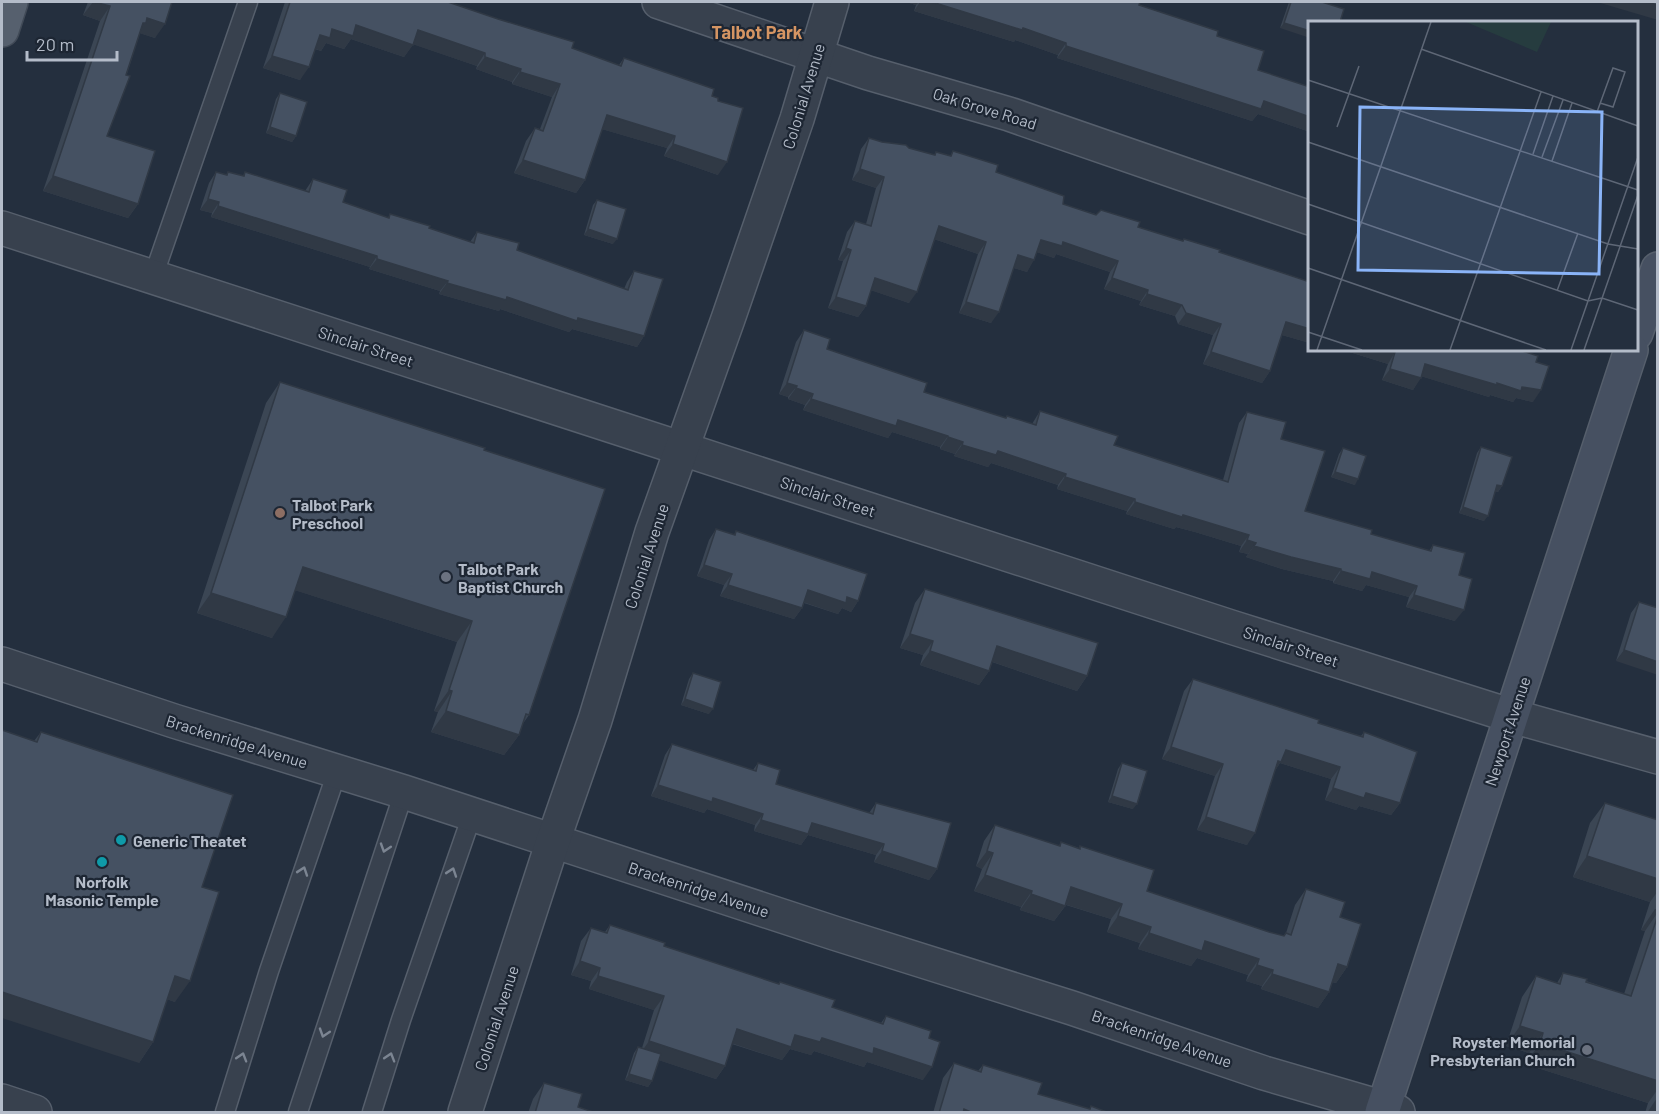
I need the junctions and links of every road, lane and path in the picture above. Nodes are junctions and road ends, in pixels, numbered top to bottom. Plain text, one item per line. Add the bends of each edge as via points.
1 (11, 2) edge
2 (248, 2) edge
3 (659, 2) edge
4 (832, 2) edge
5 (2, 30) edge
6 (816, 55) junction
7 (1308, 217) edge
8 (2, 228) edge
9 (1658, 269) edge
10 (153, 277) junction
11 (1640, 333) edge
12 (1634, 351) edge
13 (682, 448) junction
14 (2, 664) edge
15 (1512, 716) junction
16 (1658, 757) edge
17 (337, 772) junction
18 (404, 792) junction
19 (472, 815) junction
20 (553, 841) junction
21 (2, 1101) edge
22 (1388, 1111) edge
23 (34, 1112) edge
24 (225, 1113) edge
25 (298, 1113) edge
26 (372, 1113) edge
27 (465, 1113) edge

1 - 5 main road
2 - 10 lane
3 - 6 street, Oak Grove Road
4 - 6 street, Colonial Avenue
6 - 7 street, Oak Grove Road via 1009,114
6 - 13 street, Colonial Avenue
8 - 10 street, Sinclair Street
9 - 11 street, Newport Avenue
10 - 13 street, Sinclair Street
12 - 15 street, Newport Avenue
13 - 15 street, Sinclair Street
13 - 20 street, Colonial Avenue
14 - 17 street, Brackenridge Avenue
15 - 16 street, Sinclair Street
15 - 22 street, Newport Avenue
17 - 18 street, Brackenridge Avenue
24 -> 17 lane
18 - 19 street, Brackenridge Avenue
18 -> 25 lane
19 - 20 street, Brackenridge Avenue
26 -> 19 lane
20 - 22 street, Brackenridge Avenue
20 - 27 street, Colonial Avenue
21 - 23 street

